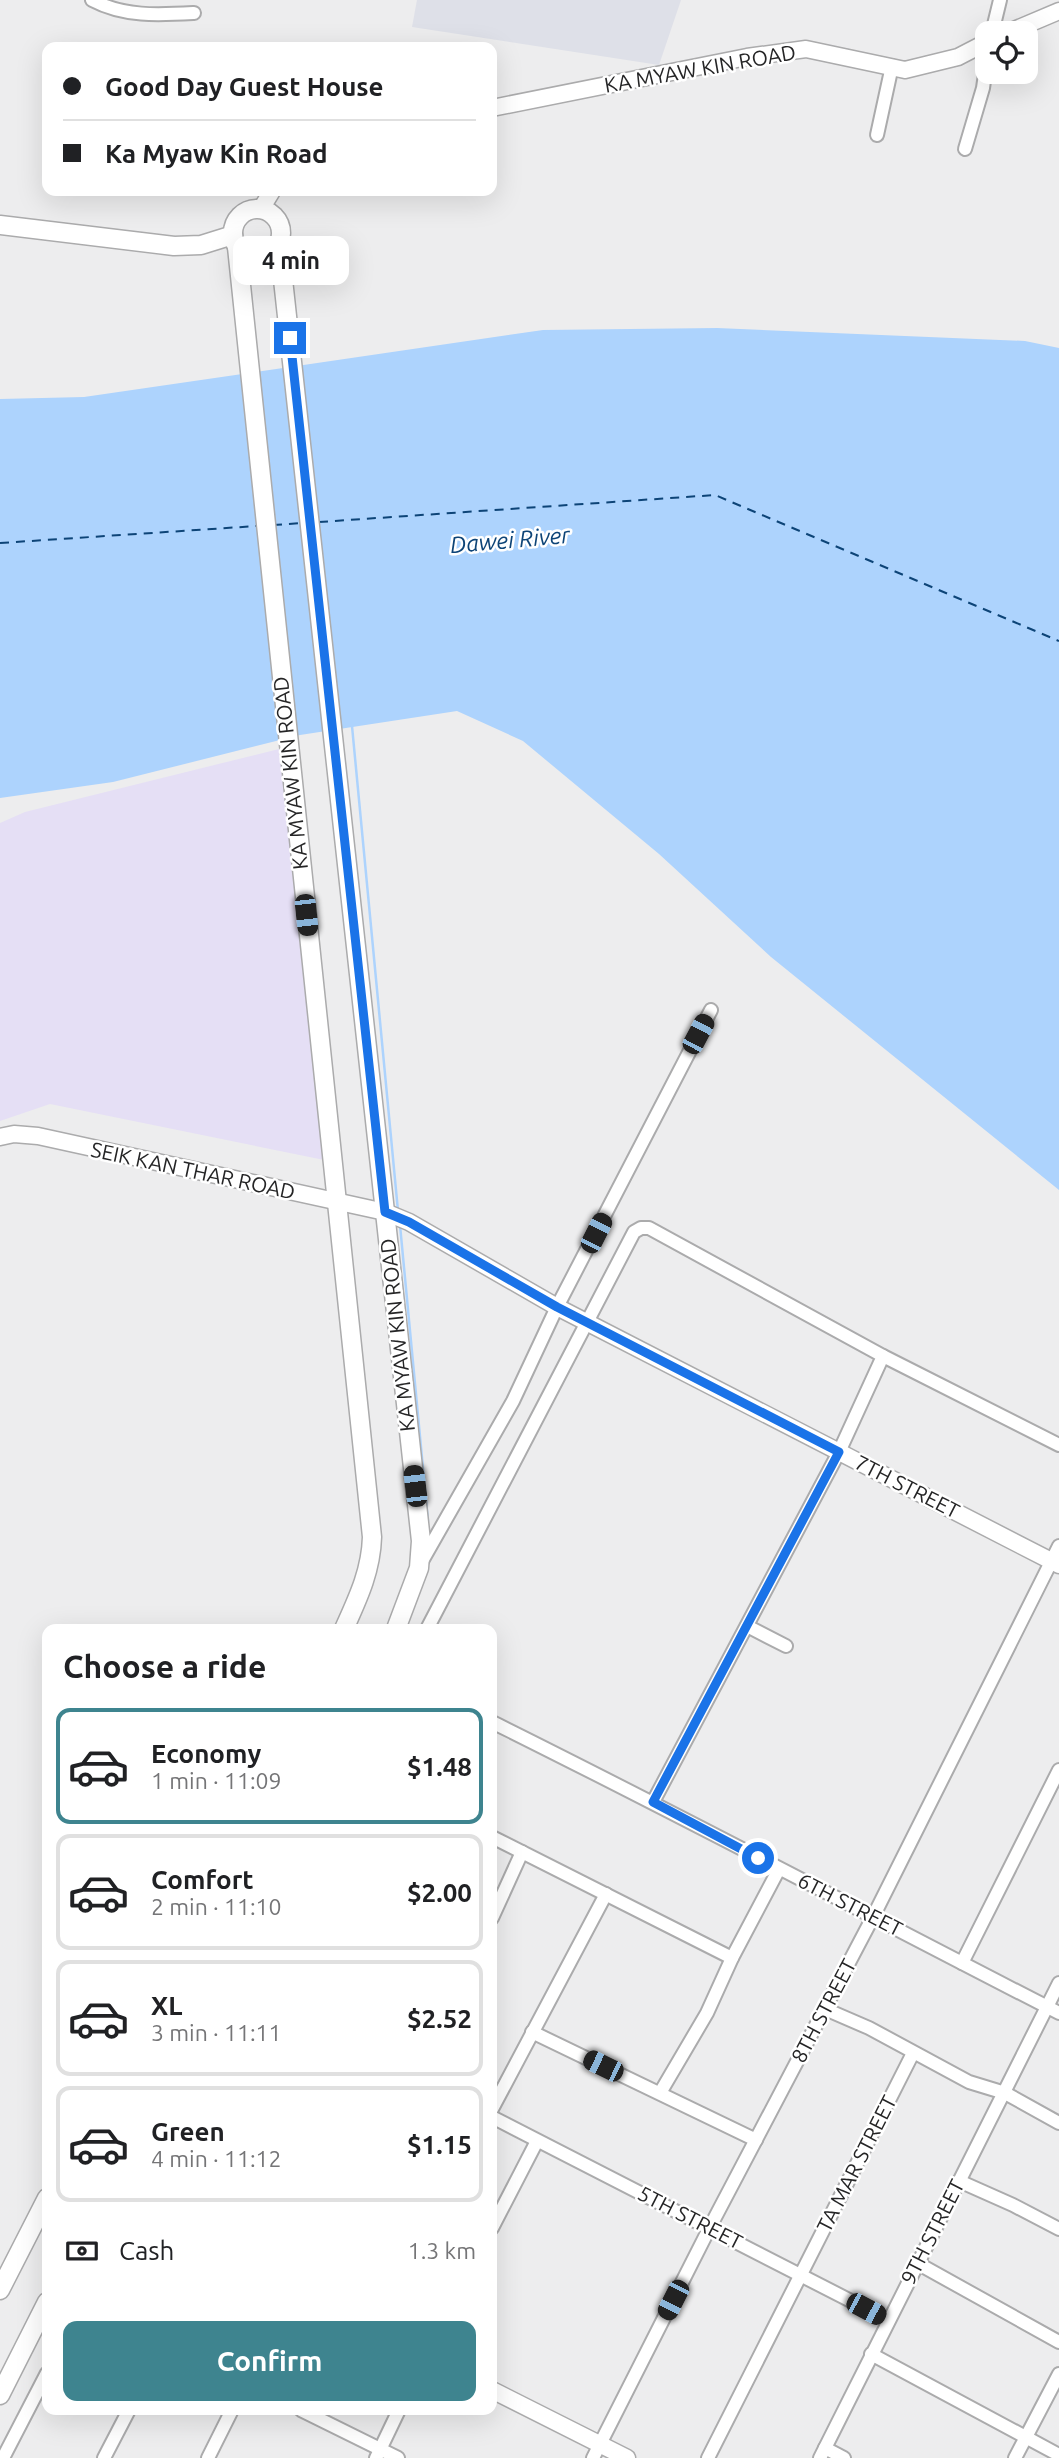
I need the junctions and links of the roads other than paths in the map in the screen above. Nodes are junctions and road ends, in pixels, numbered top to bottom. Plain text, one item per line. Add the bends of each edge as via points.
1 (92, 0) edge
2 (1000, 0) edge
3 (1059, 11) edge
4 (194, 13) dead end
5 (995, 21) edge
6 (1035, 21) edge
7 (975, 48) edge
8 (892, 66) junction
9 (984, 84) edge
10 (497, 107) edge
11 (877, 135) dead end
12 (965, 149) dead end
13 (269, 196) edge
14 (261, 209) junction
15 (0, 225) edge
16 (235, 241) junction
17 (279, 243) junction
18 (711, 1010) dead end
19 (0, 1137) edge
20 (336, 1202) junction
21 (385, 1212) junction
22 (557, 1307) junction
23 (587, 1322) junction
24 (883, 1356) junction
25 (1059, 1445) edge
26 (839, 1452) junction
27 (1059, 1545) edge
28 (1055, 1563) edge
29 (419, 1567) junction
30 (346, 1624) edge
31 (398, 1624) edge
32 (430, 1624) edge
33 (747, 1626) junction
34 (786, 1646) dead end
35 (497, 1724) edge
36 (1059, 1770) edge
37 (653, 1802) junction
38 (497, 1840) edge
39 (522, 1852) junction
40 (779, 1869) junction
41 (606, 1894) junction
42 (497, 1907) edge
43 (874, 1915) junction
44 (732, 1958) junction
45 (962, 1963) junction
46 (1059, 1983) edge
47 (825, 2009) junction
48 (1053, 2010) edge
49 (532, 2032) junction
50 (913, 2053) junction
51 (660, 2093) junction
52 (1005, 2093) junction
53 (497, 2099) edge
54 (497, 2120) edge
55 (1059, 2123) edge
56 (756, 2140) junction
57 (537, 2141) junction
58 (959, 2181) junction
59 (42, 2207) edge
60 (497, 2218) edge
61 (710, 2227) junction
62 (1059, 2229) edge
63 (917, 2263) junction
64 (801, 2275) junction
65 (0, 2290) edge
66 (42, 2312) edge
67 (888, 2320) junction
68 (1059, 2342) edge
69 (871, 2354) junction
70 (1059, 2374) edge
71 (42, 2383) edge
72 (497, 2393) edge
73 (0, 2395) edge
74 (126, 2415) edge
75 (230, 2415) edge
76 (310, 2415) edge
77 (397, 2415) edge
78 (1026, 2437) junction
79 (596, 2451) edge
80 (822, 2453) edge
81 (378, 2454) edge
82 (1059, 2455) edge
83 (3, 2458) edge
84 (104, 2458) edge
85 (208, 2458) edge
86 (398, 2458) edge
87 (627, 2458) edge
88 (708, 2458) edge
89 (844, 2458) edge
90 (1015, 2458) edge

1 - 4 street via 135,14
2 - 5 street
3 - 6 street
7 - 8 street, KA MYAW KIN ROAD via 905,70
8 - 10 street, KA MYAW KIN ROAD via 806,49
8 - 11 street
9 - 12 street
13 - 14 street
14 - 16 main road via 239,217
14 - 17 main road via 277,219
15 - 16 main road via 174,246
16 - 17 main road via 247,255 259,257 271,253
16 - 20 main road, KA MYAW KIN ROAD
17 - 21 main road, KA MYAW KIN ROAD
18 - 22 street
19 - 20 street, SEIK KAN THAR ROAD via 38,1136
20 - 21 street, SEIK KAN THAR ROAD
20 - 30 main road, KA MYAW KIN ROAD via 372,1537 366,1580
21 - 22 street, 7TH STREET
21 - 29 main road, KA MYAW KIN ROAD via 421,1541
22 - 23 street, 7TH STREET
22 - 29 street via 513,1401
23 - 24 street via 634,1232 649,1228
23 - 26 street, 7TH STREET
23 - 32 street
24 - 25 street
24 - 26 street
26 - 28 street, 7TH STREET
26 - 33 street
27 - 28 street, 8TH STREET
28 - 43 street, 8TH STREET
29 - 31 main road, KA MYAW KIN ROAD
33 - 34 street
33 - 37 street
35 - 37 street, 6TH STREET
36 - 45 street
37 - 40 street, 6TH STREET
38 - 39 street
39 - 41 street
39 - 42 street
40 - 43 street, 6TH STREET
40 - 44 street
41 - 44 street
41 - 49 street
43 - 45 street, 6TH STREET
43 - 47 street, 8TH STREET
44 - 51 street
45 - 48 street, 6TH STREET
46 - 48 street, 9TH STREET
47 - 50 street
47 - 56 street, 8TH STREET
48 - 52 street, 9TH STREET
49 - 51 street
49 - 53 street
50 - 52 street via 969,2082
50 - 64 street, TA MAR STREET
51 - 56 street
52 - 55 street
52 - 58 street, 9TH STREET
54 - 57 street, 5TH STREET
56 - 61 street, 8TH STREET
57 - 60 street
57 - 61 street, 5TH STREET
58 - 62 street
58 - 63 street, 9TH STREET
59 - 65 main road
61 - 64 street, 5TH STREET
61 - 79 street, 8TH STREET
63 - 67 street, 9TH STREET
63 - 68 street
64 - 67 street, 5TH STREET
64 - 88 street, TA MAR STREET
66 - 73 main road
67 - 69 street, 9TH STREET
69 - 78 street
69 - 80 street, 9TH STREET
70 - 78 street
71 - 83 street
72 - 79 street
74 - 84 street
75 - 85 street
76 - 81 street
77 - 81 street
78 - 82 street
78 - 90 street
79 - 87 street
80 - 89 street
81 - 86 street

